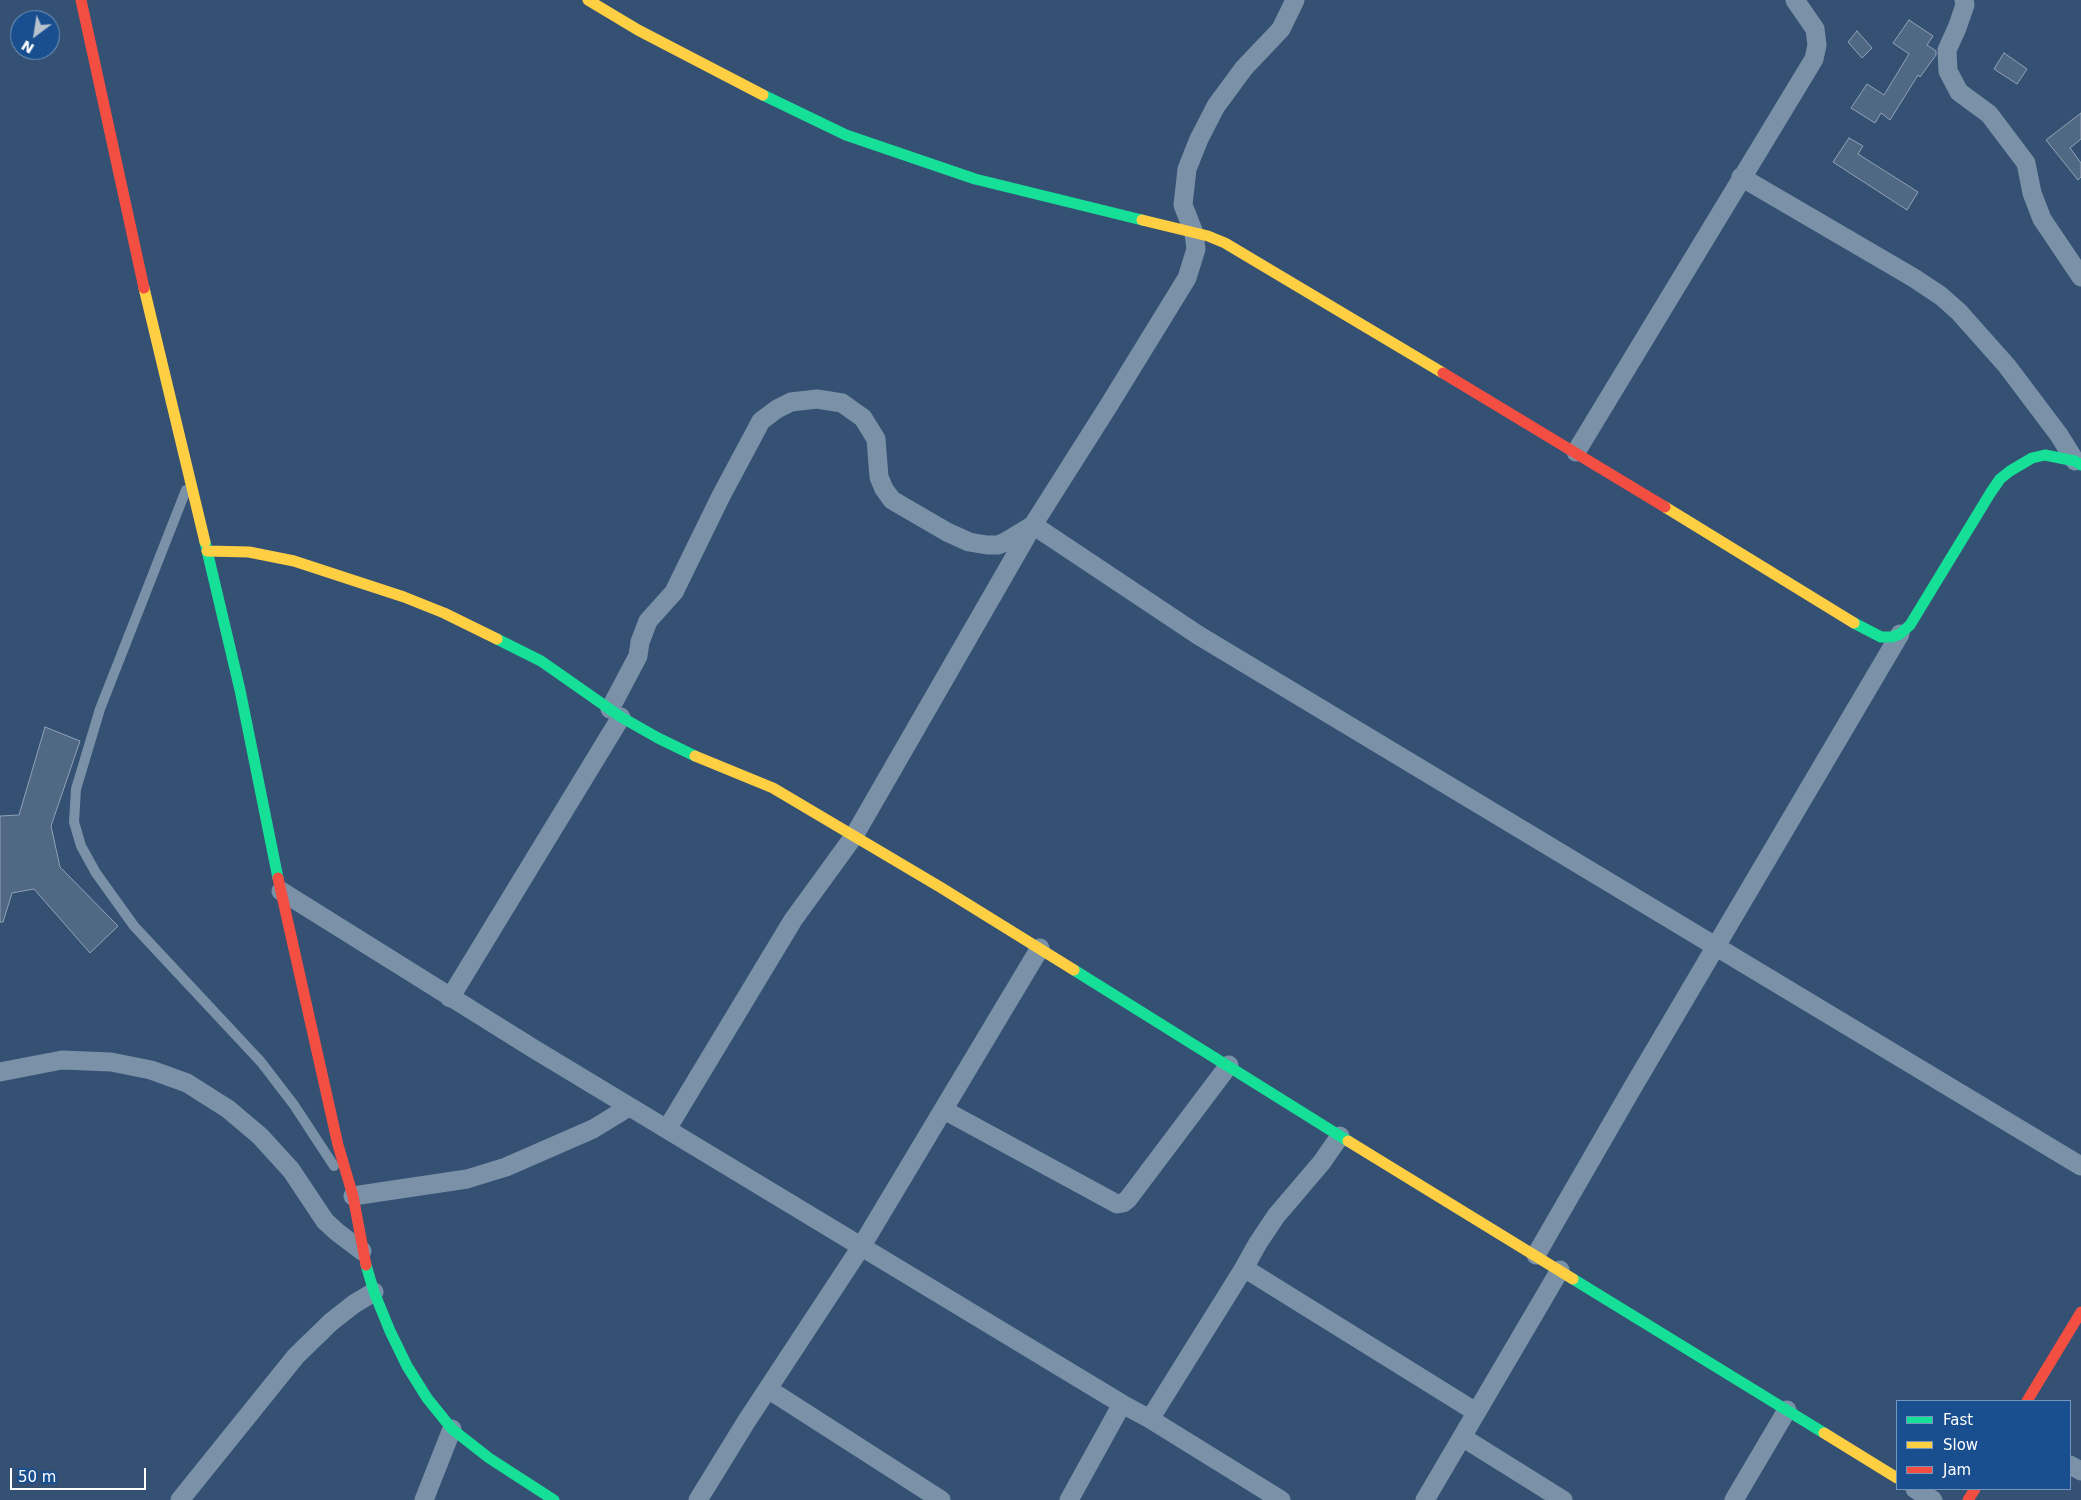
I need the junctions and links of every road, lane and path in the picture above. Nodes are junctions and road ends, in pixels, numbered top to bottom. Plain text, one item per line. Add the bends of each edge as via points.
1 (80, 0) edge
2 (588, 0) edge
3 (1295, 0) edge
4 (1796, 0) edge
5 (1964, 0) edge
6 (1741, 177) junction
7 (1194, 233) junction
8 (2081, 277) edge
9 (1576, 452) junction
10 (2078, 463) edge
11 (190, 482) junction
12 (1033, 525) junction
13 (207, 551) junction
14 (1900, 634) junction
15 (616, 713) junction
16 (854, 836) junction
17 (281, 891) junction
18 (1716, 947) junction
19 (1040, 948) junction
20 (450, 998) junction
21 (1229, 1065) junction
22 (0, 1072) edge
23 (629, 1107) junction
24 (944, 1110) junction
25 (666, 1129) junction
26 (1340, 1136) junction
27 (2081, 1166) edge
28 (353, 1196) junction
29 (861, 1247) junction
30 (362, 1251) junction
31 (1536, 1255) junction
32 (1244, 1268) junction
33 (1560, 1270) junction
34 (374, 1292) junction
35 (2081, 1312) edge
36 (768, 1388) junction
37 (2028, 1400) edge
38 (1122, 1404) junction
39 (1787, 1410) junction
40 (1476, 1412) junction
41 (1150, 1419) junction
42 (452, 1429) junction
43 (1462, 1437) junction
44 (1896, 1477) edge
45 (1917, 1490) edge
46 (1269, 1497) edge
47 (180, 1500) edge
48 (424, 1500) edge
49 (554, 1500) edge
50 (698, 1500) edge
51 (941, 1500) edge
52 (1069, 1500) edge
53 (1425, 1500) edge
54 (1563, 1500) edge
55 (1734, 1500) edge
56 (1933, 1500) edge

1 - 11 street
2 - 7 street via 638,30 846,135 975,179
3 - 7 street via 1281,29 1244,68 1216,106 1199,138 1187,169 1184,205
4 - 6 street via 1816,29 1814,59
5 - 8 street via 1965,5 1947,50 1948,71 1959,92 1988,114 2026,163 2042,220
6 - 9 street
6 - 10 street via 1941,296 2007,366
7 - 9 street via 1240,251
7 - 12 street via 1196,250 1187,278
9 - 14 street via 1870,633 1881,637
10 - 14 street via 2059,456 2039,456 2015,467 2000,479 1917,615
11 - 13 street
11 - 28 lane via 100,709 76,789 74,822 96,873 134,926 261,1062 294,1105
12 - 15 street via 998,545 969,542 947,532 892,500 879,477 876,439 854,410 830,400 791,402 761,421 674,592 648,621
12 - 16 street
12 - 18 street via 1198,635
13 - 15 street via 249,552 294,561 436,610 541,661
13 - 17 street via 240,690
14 - 18 street
15 - 16 street via 658,738 773,788
15 - 20 street
16 - 19 street
16 - 25 street via 793,920
17 - 20 street
17 - 28 street via 338,1145
18 - 27 street
18 - 31 street
19 - 21 street
19 - 24 street
20 - 23 street
21 - 24 street via 1132,1194 1117,1204
21 - 26 street
22 - 30 street via 62,1060 111,1062 151,1070 187,1083 228,1109 260,1136 290,1170 325,1220
23 - 25 street
23 - 28 street via 593,1129 506,1167 467,1179
24 - 29 street
25 - 29 street
26 - 31 street
26 - 32 street via 1305,1184 1276,1216
28 - 30 street
29 - 36 street
29 - 38 street
30 - 34 street
31 - 33 street
32 - 40 street
32 - 41 street
33 - 39 street
33 - 40 street
34 - 42 street via 407,1366
34 - 47 street via 338,1316 296,1356
35 - 37 street
36 - 50 street
36 - 51 street
38 - 41 street
38 - 52 street
39 - 44 street
39 - 55 street
40 - 43 street
41 - 46 street
42 - 48 street
42 - 49 street
43 - 53 street
43 - 54 street
45 - 56 street

